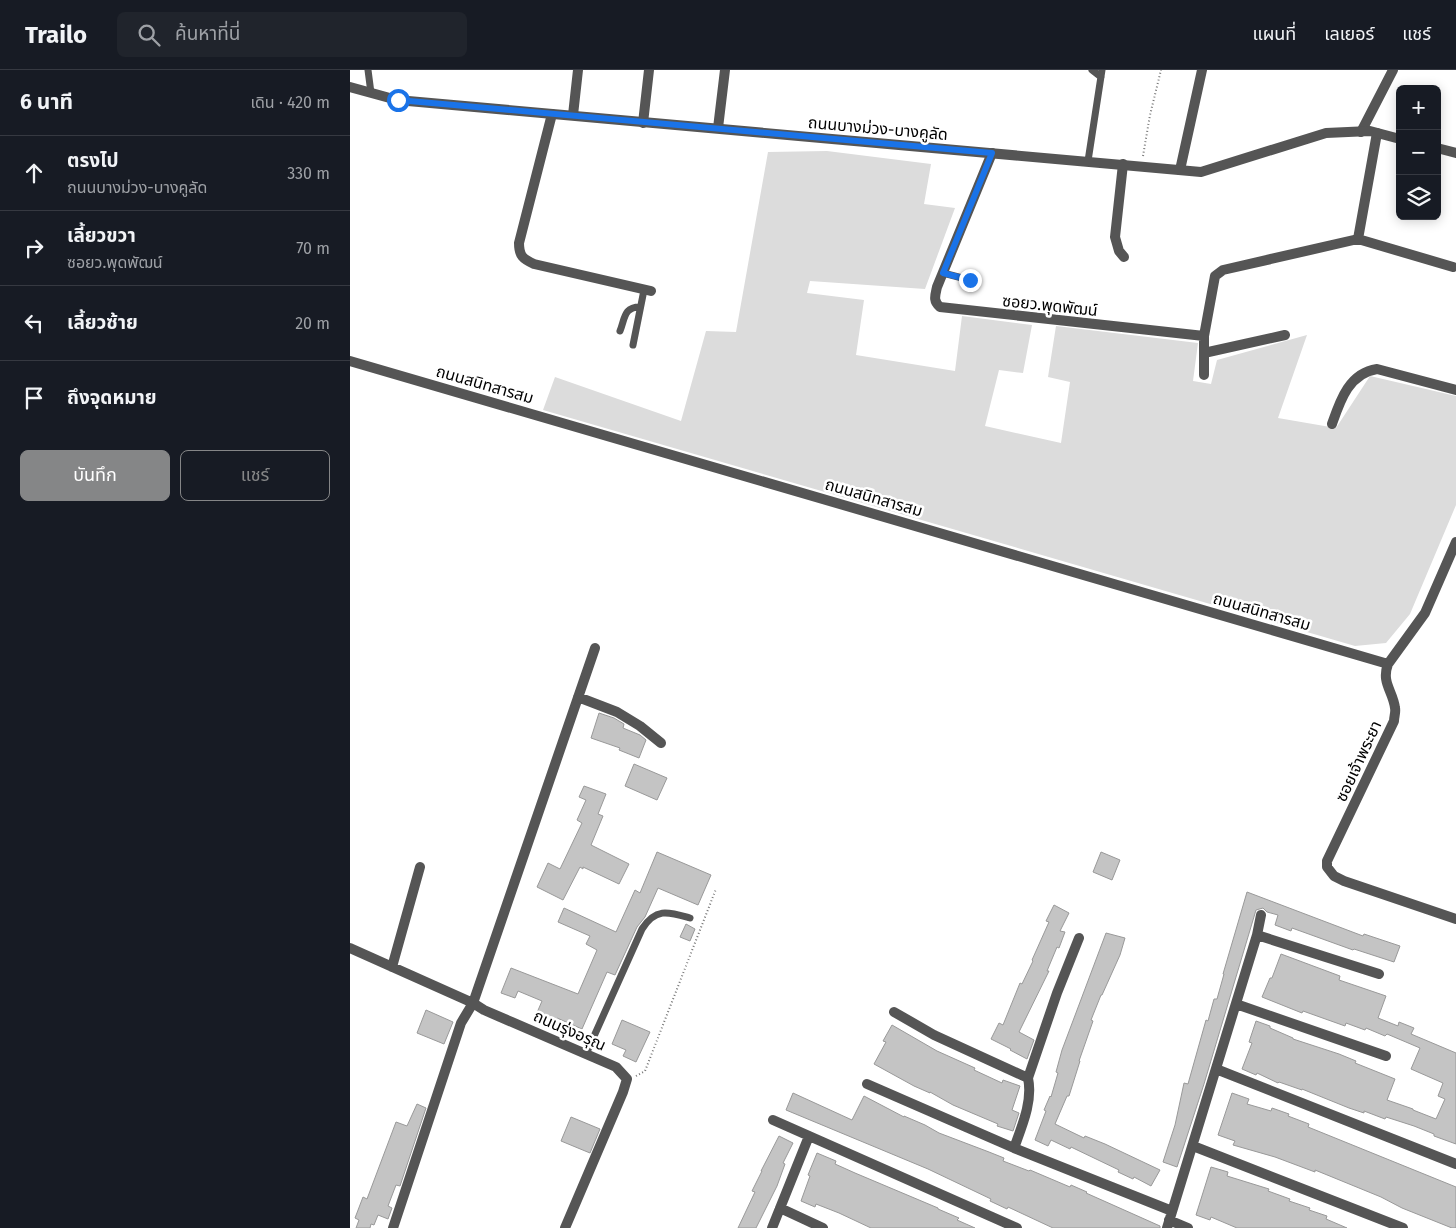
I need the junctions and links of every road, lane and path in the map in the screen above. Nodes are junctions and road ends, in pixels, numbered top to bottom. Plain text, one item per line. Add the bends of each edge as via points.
1 (368, 70) edge
2 (578, 70) edge
3 (649, 70) edge
4 (725, 70) edge
5 (1092, 70) edge
6 (1161, 70) edge
7 (1202, 70) edge
8 (1393, 70) edge
9 (1102, 73) edge
10 (350, 87) edge
11 (372, 93) junction
12 (552, 114) junction
13 (573, 115) junction
14 (643, 123) junction
15 (718, 128) junction
16 (1361, 132) junction
17 (1377, 133) junction
18 (1396, 137) edge
19 (1441, 149) edge
20 (992, 153) junction
21 (1456, 153) edge
22 (1088, 161) junction
23 (1124, 164) junction
24 (1141, 166) junction
25 (1180, 170) junction
26 (1358, 239) junction
27 (1124, 256) dead end
28 (1453, 266) dead end
29 (943, 273) junction
30 (970, 280) dead end
31 (647, 290) joint
32 (640, 307) junction
33 (620, 331) dead end
34 (1285, 335) dead end
35 (1204, 336) junction
36 (633, 345) dead end
37 (1204, 353) junction
38 (350, 361) edge
39 (1204, 374) dead end
40 (1456, 390) edge
41 (1332, 424) dead end
42 (1456, 542) edge
43 (595, 648) dead end
44 (1388, 664) junction
45 (578, 697) junction
46 (661, 743) dead end
47 (420, 867) dead end
48 (716, 889) dead end
49 (1261, 915) dead end
50 (690, 918) dead end
51 (1456, 919) edge
52 (1257, 935) junction
53 (1079, 938) dead end
54 (350, 948) edge
55 (392, 967) junction
56 (1379, 974) dead end
57 (473, 1002) junction
58 (1236, 1004) junction
59 (894, 1012) dead end
60 (586, 1054) junction
61 (1386, 1056) dead end
62 (1216, 1069) junction
63 (624, 1074) junction
64 (1028, 1078) junction
65 (867, 1084) dead end
66 (773, 1120) dead end
67 (810, 1136) junction
68 (1193, 1146) junction
69 (1014, 1148) junction
70 (1456, 1164) edge
71 (780, 1208) junction
72 (1169, 1220) edge
73 (393, 1228) edge
74 (566, 1228) edge
75 (772, 1228) edge
76 (823, 1228) edge
77 (1016, 1228) edge
78 (1188, 1228) edge
79 (1403, 1228) edge

1 - 11 lane
2 - 13 street
3 - 14 street
4 - 15 street
5 - 9 lane
6 - 24 path
7 - 25 street
8 - 16 street
9 - 22 lane
10 - 11 street, ถนนบางม่วง-บางคูลัด
11 - 12 street, ถนนบางม่วง-บางคูลัด via 398,100
12 - 13 street, ถนนบางม่วง-บางคูลัด
12 - 31 street via 519,243 520,255 534,264
13 - 14 street, ถนนบางม่วง-บางคูลัด
14 - 15 street, ถนนบางม่วง-บางคูลัด
15 - 20 street, ถนนบางม่วง-บางคูลัด
16 - 17 street, ถนนบางม่วง-บางคูลัด
16 - 25 street, ถนนบางม่วง-บางคูลัด via 1326,133 1201,172
17 - 18 street, ถนนบางม่วง-บางคูลัด
17 - 26 street
19 - 21 street
20 - 22 street, ถนนบางม่วง-บางคูลัด
20 - 29 street, ซอยว.พุดพัฒน์
22 - 23 street, ถนนบางม่วง-บางคูลัด
23 - 24 street, ถนนบางม่วง-บางคูลัด
23 - 27 street via 1115,237
24 - 25 street, ถนนบางม่วง-บางคูลัด
26 - 28 street
26 - 35 street via 1223,270 1215,276
29 - 30 lane
29 - 35 street, ซอยว.พุดพัฒน์ via 934,297 940,307
31 - 32 lane
32 - 33 lane via 628,310
32 - 36 lane
34 - 37 street
35 - 37 street
37 - 39 street
38 - 44 street, ถนนสนิทสารสม
40 - 41 street via 1377,369 1369,370 1348,386
42 - 44 street via 1425,613
43 - 45 street
44 - 51 street, ซอยเจ้าพระยา via 1386,681 1396,709 1394,721 1327,861 1327,867 1344,881
45 - 46 street via 617,712
45 - 57 street
47 - 55 street
48 - 63 path via 645,1071 635,1076
49 - 52 street
50 - 60 lane via 668,911 648,920
52 - 56 street
52 - 58 street
53 - 64 street
54 - 55 street, ถนนรุ่งอรุณ
55 - 57 street, ถนนรุ่งอรุณ
57 - 60 street, ถนนรุ่งอรุณ via 484,1010
57 - 73 street via 461,1023
58 - 61 street
58 - 62 street
59 - 64 street via 934,1035
60 - 63 street, ถนนรุ่งอรุณ
62 - 68 street
62 - 70 street
63 - 74 street via 627,1079 623,1092
64 - 69 street via 1028,1105
65 - 69 street
66 - 67 street
67 - 71 street
67 - 77 street
68 - 72 street
68 - 79 street
69 - 72 street
71 - 75 street
71 - 76 street
72 - 78 street

